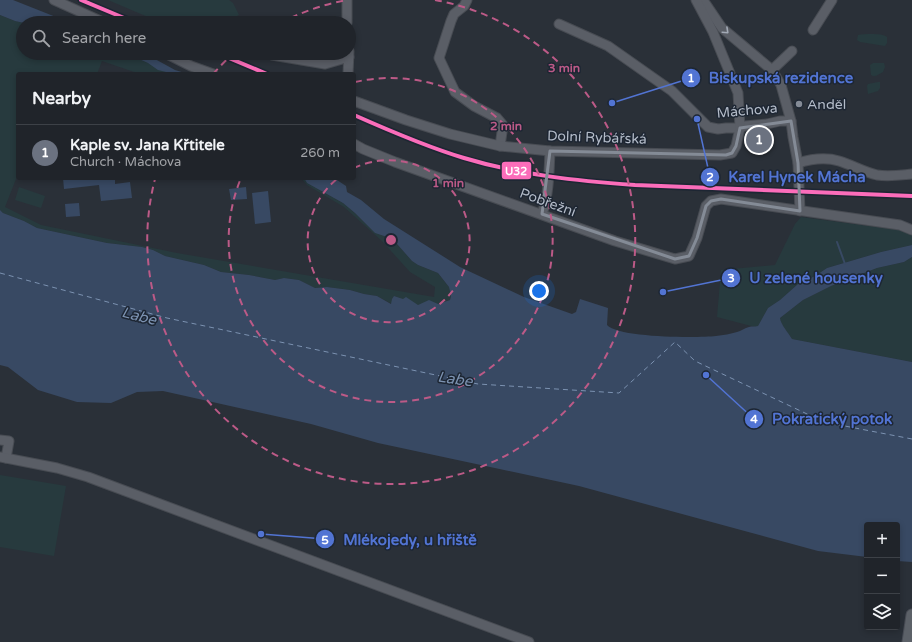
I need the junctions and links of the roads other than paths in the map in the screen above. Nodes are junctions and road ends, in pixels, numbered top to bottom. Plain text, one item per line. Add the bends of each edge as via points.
1 (54, 0) edge
2 (347, 0) edge
3 (467, 0) edge
4 (696, 0) edge
5 (703, 0) edge
6 (832, 0) edge
7 (89, 16) edge
8 (348, 16) edge
9 (559, 24) dead end
10 (813, 30) dead end
11 (792, 51) dead end
12 (179, 60) edge
13 (301, 60) edge
14 (335, 60) edge
15 (349, 60) edge
16 (772, 70) junction
17 (208, 72) edge
18 (348, 72) edge
19 (356, 102) edge
20 (791, 121) junction
21 (740, 128) junction
22 (356, 145) edge
23 (500, 146) junction
24 (550, 151) junction
25 (798, 163) junction
26 (912, 174) edge
27 (800, 211) junction
28 (542, 214) junction
29 (912, 230) edge
30 (0, 440) edge
31 (3, 458) edge
32 (912, 615) edge
33 (529, 642) edge
34 (908, 642) edge

1 - 7 street
2 - 8 street
3 - 23 street via 454,14 439,58 455,92 497,118 503,126
4 - 21 street via 713,32 738,93
5 -> 16 street via 722,28
6 - 10 street
9 - 21 street, Máchova via 608,46 672,92 708,127 718,130
11 - 16 street
12 - 17 street
13 - 14 street via 325,64
15 - 18 street
16 - 20 street via 781,85
19 - 23 street, Dolní Rybářská via 450,134
20 - 21 street, Máchova
20 - 25 street
21 - 24 street, Dolní Rybářská via 736,146 732,153 726,155
22 - 28 street, Pobřežní via 395,162
23 - 24 street, Dolní Rybářská
24 - 28 street
25 - 26 street via 825,159 879,175
25 - 27 street
27 - 28 street, Pobřežní via 721,199 711,202 706,206 689,256 675,259 615,241
27 - 29 street via 900,225
30 - 31 street via 9,441
31 - 33 street via 57,468 88,477
32 - 34 main road

